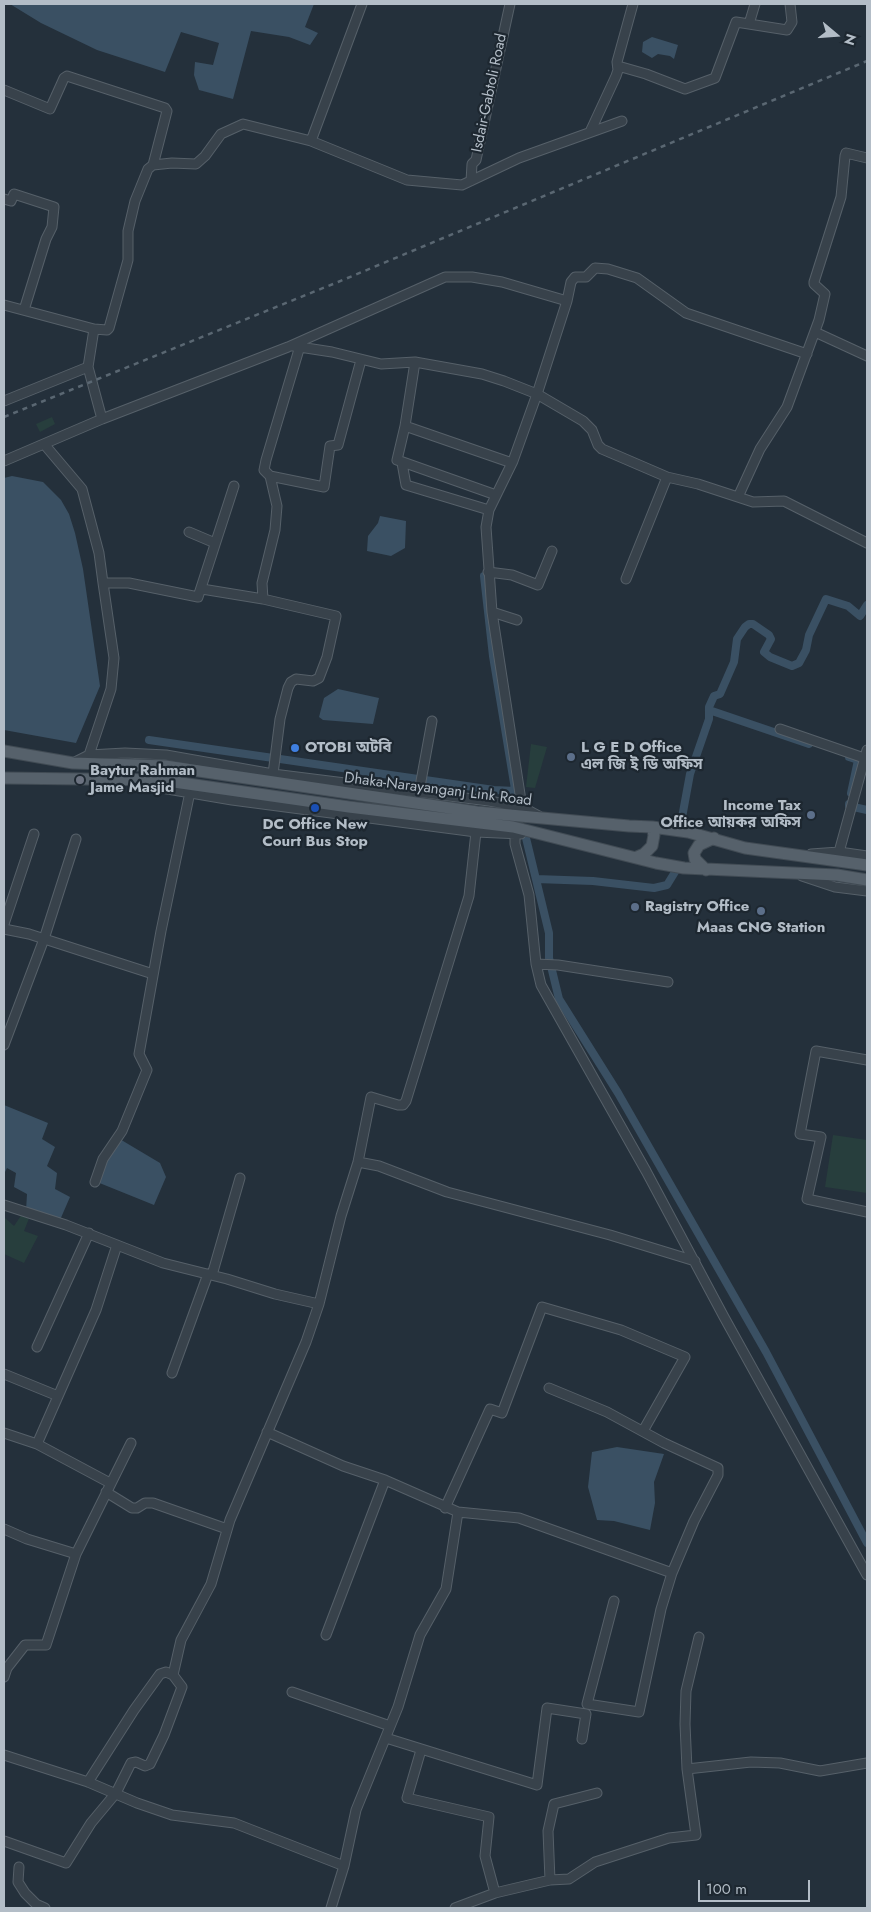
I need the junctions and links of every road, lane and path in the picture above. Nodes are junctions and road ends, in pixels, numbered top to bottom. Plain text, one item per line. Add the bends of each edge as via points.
1 (362, 4) edge
2 (510, 4) edge
3 (634, 4) edge
4 (755, 4) edge
5 (790, 4) edge
6 (748, 24) junction
7 (618, 66) junction
8 (4, 90) edge
9 (622, 121) dead end
10 (590, 132) junction
11 (311, 141) junction
12 (867, 158) edge
13 (153, 165) junction
14 (471, 181) junction
15 (4, 199) edge
16 (567, 300) junction
17 (4, 305) edge
18 (24, 310) junction
19 (94, 329) junction
20 (815, 332) junction
21 (300, 346) junction
22 (288, 347) junction
23 (806, 354) junction
24 (867, 356) edge
25 (361, 360) junction
26 (415, 362) junction
27 (88, 367) junction
28 (537, 394) junction
29 (4, 401) edge
30 (102, 419) junction
31 (405, 426) junction
32 (44, 444) junction
33 (4, 461) edge
34 (402, 463) junction
35 (512, 463) junction
36 (270, 476) junction
37 (667, 477) junction
38 (234, 486) dead end
39 (496, 495) junction
40 (738, 497) junction
41 (489, 510) junction
42 (189, 532) dead end
43 (215, 543) junction
44 (867, 543) edge
45 (552, 551) dead end
46 (488, 572) junction
47 (626, 579) dead end
48 (104, 583) junction
49 (202, 588) junction
50 (263, 599) junction
51 (492, 612) junction
52 (517, 620) dead end
53 (432, 722) dead end
54 (780, 729) dead end
55 (4, 750) edge
56 (866, 754) edge
57 (89, 755) junction
58 (73, 763) junction
59 (273, 770) junction
60 (4, 778) edge
61 (128, 778) junction
62 (420, 790) junction
63 (190, 792) junction
64 (522, 807) junction
65 (545, 819) junction
66 (652, 826) junction
67 (476, 832) junction
68 (541, 832) junction
69 (34, 834) dead end
70 (515, 835) junction
71 (714, 838) junction
72 (76, 839) dead end
73 (839, 852) junction
74 (796, 855) junction
75 (867, 856) edge
76 (637, 857) junction
77 (867, 865) edge
78 (706, 870) junction
79 (793, 873) junction
80 (867, 880) edge
81 (867, 891) edge
82 (4, 924) edge
83 (4, 929) edge
84 (44, 939) junction
85 (537, 964) junction
86 (153, 974) junction
87 (668, 982) dead end
88 (4, 1045) edge
89 (867, 1060) edge
90 (358, 1162) junction
91 (240, 1178) dead end
92 (95, 1182) dead end
93 (4, 1205) edge
94 (867, 1212) edge
95 (89, 1234) junction
96 (117, 1245) junction
97 (695, 1261) junction
98 (210, 1274) junction
99 (320, 1304) junction
100 (37, 1347) dead end
101 (172, 1373) dead end
102 (4, 1374) edge
103 (549, 1388) dead end
104 (58, 1396) junction
105 (643, 1431) junction
106 (268, 1432) junction
107 (4, 1433) edge
108 (131, 1443) dead end
109 (37, 1444) junction
110 (385, 1480) junction
111 (110, 1483) junction
112 (106, 1492) junction
113 (445, 1508) junction
114 (458, 1512) junction
115 (4, 1529) edge
116 (227, 1529) junction
117 (76, 1554) junction
118 (672, 1573) junction
119 (867, 1575) edge
120 (614, 1601) dead end
121 (326, 1635) dead end
122 (698, 1637) dead end
123 (173, 1675) junction
124 (4, 1676) edge
125 (292, 1692) dead end
126 (390, 1726) junction
127 (386, 1738) junction
128 (582, 1739) dead end
129 (421, 1750) junction
130 (4, 1755) edge
131 (867, 1763) edge
132 (687, 1769) junction
133 (88, 1782) junction
134 (116, 1794) junction
135 (597, 1794) dead end
136 (4, 1841) edge
137 (344, 1866) junction
138 (19, 1867) dead end
139 (550, 1880) junction
140 (495, 1893) junction
141 (45, 1908) edge
142 (331, 1908) edge
143 (455, 1908) edge

1 - 11 street
2 - 14 street, Isdair-Gabtoli Road via 476,160 472,164
3 - 7 street via 616,62
4 - 6 street
5 - 6 street via 790,28
6 - 7 street via 736,22 715,78 688,89
7 - 10 street
8 - 13 street via 50,109 67,76 165,108 167,111
9 - 10 street
10 - 14 street via 519,158
11 - 13 street via 243,124 221,134 196,164
11 - 14 street via 407,180 462,185
12 - 20 street via 846,153 844,156 841,196 814,282 825,294
13 - 19 street via 146,171 135,201 128,231 128,260 109,328
15 - 18 street via 11,201 14,194 54,207 52,227
16 - 22 street via 502,282 445,277
16 - 23 street via 574,277 586,277 595,268 608,270 637,278 686,313
16 - 28 street
17 - 18 street
18 - 19 street
19 - 27 street
20 - 23 street
20 - 24 street
21 - 22 street
21 - 25 street
21 - 36 street via 266,460 264,470
22 - 30 street
23 - 40 street via 787,407 760,449
25 - 26 street via 381,364
25 - 36 street via 338,445 330,446 324,487
26 - 28 street via 482,374
26 - 31 street
27 - 29 street
27 - 30 street
28 - 35 street
28 - 37 street via 583,421 602,449
30 - 32 street
31 - 34 street via 396,456
31 - 35 street
32 - 33 street
32 - 48 street via 82,489
34 - 39 street
34 - 41 street via 406,485
35 - 39 street
36 - 50 street via 277,506 275,530 262,583
37 - 40 street
37 - 47 street
38 - 43 street
39 - 41 street
40 - 44 street via 757,503 784,501
41 - 46 street via 486,527
42 - 43 street
43 - 49 street
45 - 46 street via 538,585 512,575
46 - 51 street
48 - 49 street via 129,584 195,597 199,596
48 - 57 street via 114,658 111,690
49 - 50 street
50 - 59 street via 336,616 319,678 312,681 296,679 288,688
51 - 52 street
51 - 64 street
53 - 62 street
54 - 56 street
55 - 58 main road, Dhaka-Narayanganj Link Road
56 - 73 street
57 - 58 street
57 - 59 street via 166,755
58 - 65 main road, Dhaka-Narayanganj Link Road via 165,766 426,805
59 - 62 street
60 - 61 main road, Dhaka-Narayanganj Link Road
61 - 63 street via 144,785
61 - 68 main road, Dhaka-Narayanganj Link Road
62 - 64 street
63 - 67 street
63 - 86 street
64 - 65 street
65 - 66 main road, Dhaka-Narayanganj Link Road
66 - 71 main road, Dhaka-Narayanganj Link Road
66 - 76 main road via 652,846
67 - 70 street
67 - 90 street via 469,896 406,1101 398,1105 371,1097
68 - 70 street
68 - 76 main road, Dhaka-Narayanganj Link Road
69 - 82 street
70 - 85 street via 529,895
71 - 74 main road, Dhaka-Narayanganj Link Road via 745,848
71 - 78 main road via 699,845 694,853 695,859
72 - 84 street
73 - 74 street
73 - 75 street
74 - 77 main road, Dhaka-Narayanganj Link Road
76 - 78 main road, Dhaka-Narayanganj Link Road
78 - 79 main road, Dhaka-Narayanganj Link Road
79 - 80 main road, Dhaka-Narayanganj Link Road
79 - 81 street via 835,887
83 - 84 street
84 - 86 street
84 - 88 street
85 - 87 street
85 - 97 street via 541,985 554,1010
86 - 92 street via 139,1054 147,1070 122,1132 112,1143
89 - 94 street via 816,1051 800,1134 821,1138 807,1199
90 - 97 street via 379,1166 447,1192
90 - 99 street
91 - 98 street
93 - 95 street
95 - 96 street
95 - 100 street
96 - 98 street via 163,1263
96 - 104 street via 96,1310
97 - 119 street
98 - 99 street
98 - 101 street
99 - 106 street
102 - 104 street
103 - 105 street
104 - 109 street
105 - 113 street via 684,1357 621,1330 542,1307 502,1413 490,1409
105 - 118 street via 718,1468 718,1475
106 - 110 street via 343,1466
106 - 116 street
107 - 109 street
108 - 111 street
109 - 111 street
110 - 113 street
110 - 121 street
111 - 112 street
112 - 116 street via 132,1508 152,1503
112 - 117 street
113 - 114 street
114 - 118 street via 519,1518
114 - 126 street via 446,1589 420,1635
115 - 117 street
116 - 123 street via 211,1584 181,1640
117 - 124 street via 46,1645 24,1645
118 - 120 street via 639,1712 587,1704
122 - 132 street via 686,1691
123 - 133 street via 160,1674
123 - 134 street via 182,1686 164,1735 148,1766 131,1763
125 - 126 street
126 - 127 street
127 - 129 street
127 - 137 street via 356,1810
128 - 129 street via 586,1714 547,1708 537,1785
129 - 140 street via 407,1798 489,1817 485,1856
130 - 133 street
131 - 132 street via 820,1771 780,1763 751,1762
132 - 139 street via 696,1835 669,1838 595,1862 569,1879
133 - 134 street
134 - 136 street via 91,1823 66,1862
134 - 137 street via 172,1815 234,1823
135 - 139 street via 554,1804 548,1830
137 - 142 street
138 - 141 street via 18,1882 36,1904
139 - 140 street
140 - 143 street

